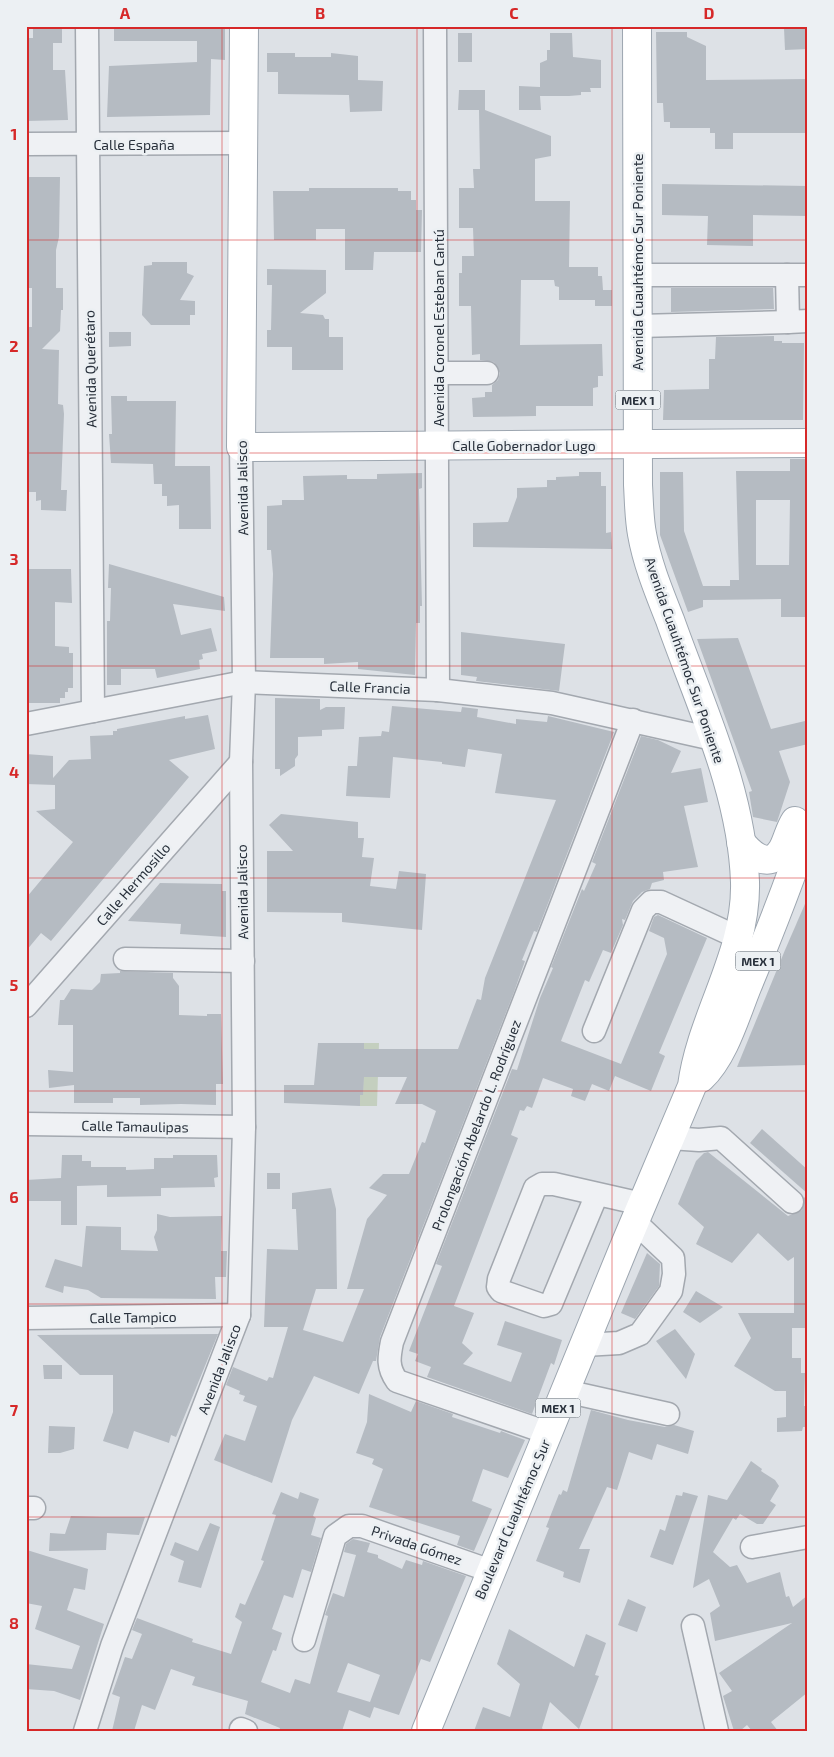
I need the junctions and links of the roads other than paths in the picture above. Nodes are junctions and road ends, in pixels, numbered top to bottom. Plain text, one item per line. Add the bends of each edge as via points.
1 (87, 26) edge
2 (244, 26) edge
3 (435, 26) edge
4 (638, 26) edge
5 (241, 143) junction
6 (26, 144) edge
7 (88, 144) junction
8 (638, 275) junction
9 (797, 275) edge
10 (798, 322) edge
11 (639, 326) junction
12 (438, 373) junction
13 (487, 373) dead end
14 (637, 444) junction
15 (808, 444) edge
16 (438, 445) junction
17 (241, 447) junction
18 (244, 682) junction
19 (438, 690) junction
20 (93, 711) junction
21 (633, 720) junction
22 (26, 724) edge
23 (713, 739) junction
24 (241, 762) junction
25 (808, 808) edge
26 (808, 827) edge
27 (741, 842) junction
28 (799, 877) edge
29 (738, 938) junction
30 (125, 959) dead end
31 (243, 961) junction
32 (26, 1006) edge
33 (594, 1031) dead end
34 (692, 1086) junction
35 (26, 1124) edge
36 (244, 1127) junction
37 (670, 1138) junction
38 (597, 1194) junction
39 (792, 1202) dead end
40 (638, 1213) junction
41 (239, 1316) junction
42 (26, 1318) edge
43 (584, 1345) junction
44 (565, 1391) junction
45 (668, 1414) dead end
46 (548, 1433) junction
47 (808, 1537) edge
48 (752, 1547) dead end
49 (491, 1571) junction
50 (693, 1626) dead end
51 (304, 1640) dead end
52 (85, 1731) edge
53 (426, 1731) edge
54 (717, 1731) edge

1 - 7 street, Avenida Querétaro
2 - 5 main road, Avenida Jalisco
3 - 12 street, Avenida Coronel Esteban Cantú
4 - 8 main road, Avenida Cuauhtémoc Sur Poniente / MEX 1
5 - 7 street, Calle España
5 - 17 main road, Avenida Jalisco
6 - 7 street, Calle España
7 - 20 street, Avenida Querétaro
8 - 9 street
8 - 11 main road, Avenida Cuauhtémoc Sur Poniente / MEX 1
9 - 10 street
10 - 11 street
11 - 14 main road, Avenida Cuauhtémoc Sur Poniente / MEX 1
12 - 13 street
12 - 16 street, Avenida Coronel Esteban Cantú
14 - 15 main road, Calle Gobernador Lugo
14 - 16 main road, Calle Gobernador Lugo
14 - 23 main road, Avenida Cuauhtémoc Sur Poniente / MEX 1 via 642,534 662,601
16 - 17 main road, Calle Gobernador Lugo
16 - 19 street, Avenida Coronel Esteban Cantú
17 - 18 street, Avenida Jalisco
18 - 19 street, Calle Francia
18 - 20 street, Calle Francia
18 - 24 street, Avenida Jalisco
19 - 21 street, Calle Francia via 552,703
20 - 22 street, Calle Francia
21 - 23 street, Calle Francia
21 - 46 street, Prolongación Abelardo L. Rodríguez via 392,1342 388,1360 390,1373 396,1381
23 - 27 main road, Avenida Cuauhtémoc Sur Poniente / MEX 1 via 732,795
24 - 31 street, Avenida Jalisco
24 - 32 street, Calle Hermosillo
25 - 27 main road via 793,824 776,857 756,858
26 - 28 main road, Boulevard Cuauhtémoc Sur / MEX 1
27 - 29 main road, Boulevard Cuauhtémoc Sur / MEX 1 via 745,882
28 - 34 main road, Boulevard Cuauhtémoc Sur / MEX 1 via 731,1028 710,1069
29 - 33 street via 661,902 651,902 644,910
29 - 34 main road, Boulevard Cuauhtémoc Sur / MEX 1 via 696,1062
30 - 31 street
31 - 36 street, Avenida Jalisco
34 - 37 main road, Boulevard Cuauhtémoc Sur / MEX 1
35 - 36 street, Calle Tamaulipas
36 - 41 street, Avenida Jalisco
37 - 39 street via 720,1138
37 - 40 main road, Boulevard Cuauhtémoc Sur / MEX 1
38 - 38 street via 554,1184 535,1188 499,1279 501,1291 544,1306 551,1304
38 - 40 street
40 - 43 main road, Boulevard Cuauhtémoc Sur / MEX 1
40 - 43 street via 674,1258 671,1291 640,1334 619,1343
41 - 42 street, Calle Tampico
41 - 52 street, Avenida Jalisco via 112,1646
43 - 44 main road, Boulevard Cuauhtémoc Sur / MEX 1
44 - 45 street
44 - 46 main road, Boulevard Cuauhtémoc Sur / MEX 1
46 - 49 main road, Boulevard Cuauhtémoc Sur / MEX 1
47 - 48 street
49 - 51 street, Privada Gómez via 362,1526 349,1526 335,1536
49 - 53 main road, Boulevard Cuauhtémoc Sur / MEX 1
50 - 54 street

